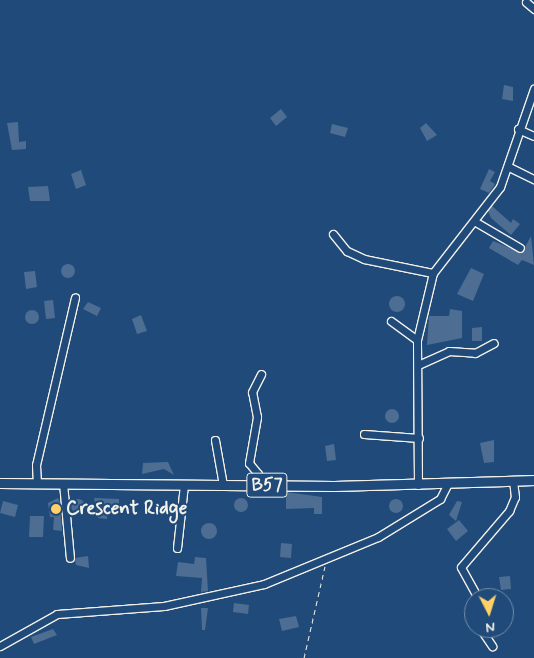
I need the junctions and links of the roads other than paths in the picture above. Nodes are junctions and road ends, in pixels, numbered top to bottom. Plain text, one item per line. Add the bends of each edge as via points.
1 (526, 2) dead end
2 (534, 9) edge
3 (534, 89) edge
4 (518, 129) junction
5 (534, 136) edge
6 (509, 168) junction
7 (534, 179) edge
8 (474, 221) junction
9 (333, 234) dead end
10 (520, 248) dead end
11 (432, 274) junction
12 (76, 297) dead end
13 (391, 321) dead end
14 (417, 340) junction
15 (494, 343) dead end
16 (418, 365) junction
17 (261, 374) dead end
18 (364, 434) dead end
19 (420, 438) junction
20 (215, 440) dead end
21 (513, 480) junction
22 (534, 480) edge
23 (0, 483) edge
24 (63, 483) junction
25 (448, 483) junction
26 (37, 484) junction
27 (259, 484) junction
28 (184, 485) junction
29 (223, 485) junction
30 (418, 485) junction
31 (177, 548) dead end
32 (70, 558) dead end
33 (473, 588) edge
34 (487, 638) edge
35 (0, 646) edge
36 (492, 646) dead end

1 - 2 street
3 - 4 street
4 - 5 street
4 - 6 street
6 - 7 street
6 - 8 street via 500,187
8 - 10 street
8 - 11 street
9 - 11 street via 347,251 364,259
11 - 14 street
12 - 26 street via 36,465
13 - 14 street
14 - 16 street
15 - 16 street via 475,353 449,351
16 - 19 street
17 - 27 street via 252,392 256,417 249,463 258,474
18 - 19 street
19 - 30 street
20 - 29 street
21 - 22 main road, B57
21 - 25 main road, B57
21 - 33 street via 515,497 509,511 461,567
23 - 26 main road, B57
24 - 26 main road, B57
24 - 28 main road, B57
24 - 32 street
25 - 30 main road, B57
25 - 35 street via 440,499 409,520 326,560 264,584 164,606 57,614
27 - 29 main road, B57
27 - 30 main road, B57
28 - 29 main road, B57
28 - 31 street
34 - 36 street

